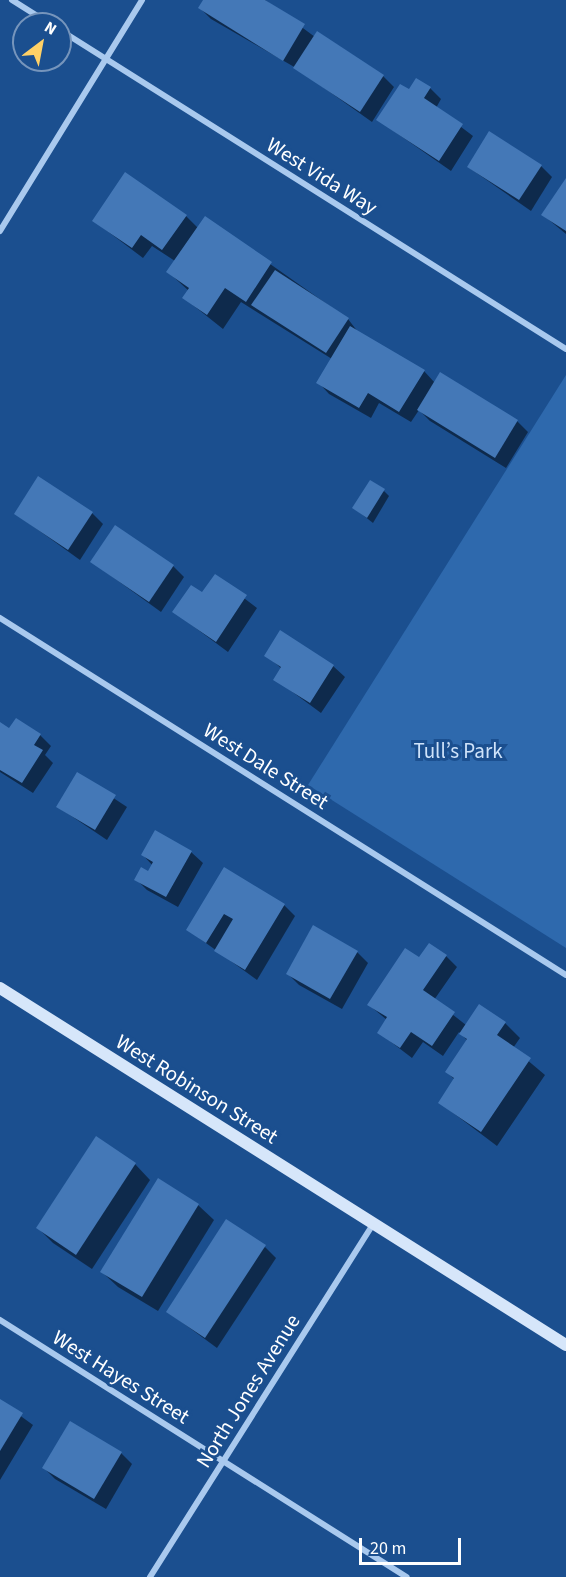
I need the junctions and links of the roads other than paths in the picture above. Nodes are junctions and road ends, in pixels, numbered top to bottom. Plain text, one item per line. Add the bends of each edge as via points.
1 (12, 0) edge
2 (142, 0) edge
3 (31, 12) edge
4 (72, 38) edge
5 (106, 59) junction
6 (0, 231) edge
7 (566, 349) edge
8 (0, 618) edge
9 (566, 975) edge
10 (0, 988) edge
11 (374, 1222) junction
12 (0, 1320) edge
13 (566, 1345) edge
14 (223, 1461) junction
15 (150, 1577) edge
16 (406, 1577) edge

1 - 3 street
2 - 5 street
4 - 5 street, West Vida Way
5 - 6 street
5 - 7 street, West Vida Way
8 - 9 street, West Dale Street
10 - 11 main road, West Robinson Street
11 - 13 main road, West Robinson Street
11 - 14 street, North Jones Avenue
12 - 14 street, West Hayes Street
14 - 15 street, North Jones Avenue
14 - 16 street, West Hayes Street

